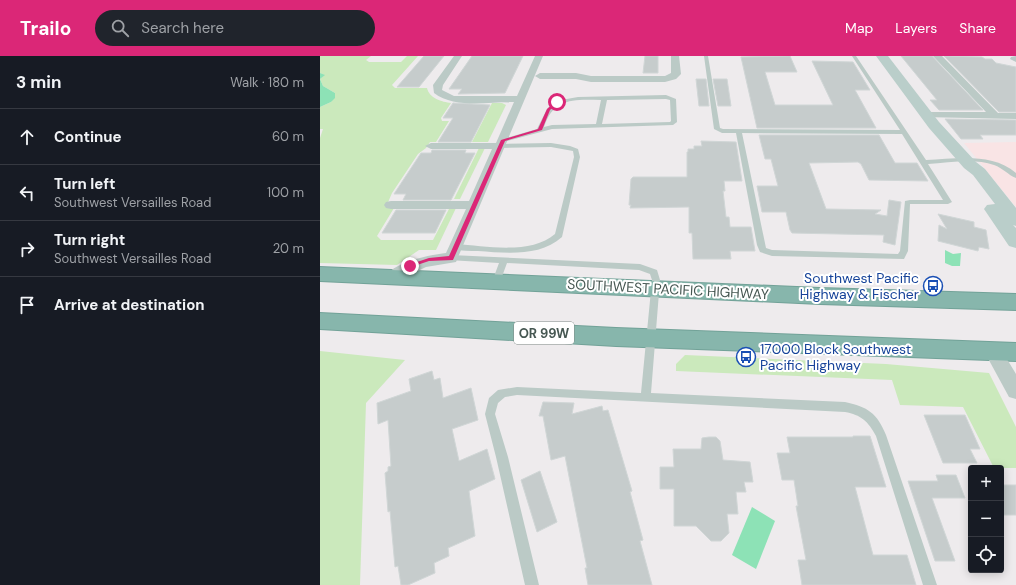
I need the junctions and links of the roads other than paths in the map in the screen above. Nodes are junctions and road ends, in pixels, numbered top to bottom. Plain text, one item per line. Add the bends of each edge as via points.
1 (458, 56) edge
2 (539, 56) edge
3 (676, 56) edge
4 (706, 56) edge
5 (854, 56) edge
6 (882, 56) edge
7 (937, 56) edge
8 (540, 76) dead end
9 (521, 99) junction
10 (604, 99) junction
11 (927, 115) junction
12 (994, 115) junction
13 (1016, 116) edge
14 (599, 126) junction
15 (540, 130) junction
16 (739, 132) junction
17 (903, 132) junction
18 (501, 143) junction
19 (431, 146) dead end
20 (924, 162) junction
21 (967, 163) junction
22 (1009, 168) junction
23 (1016, 170) edge
24 (1016, 176) edge
25 (391, 205) dead end
26 (473, 205) junction
27 (1015, 217) edge
28 (1016, 242) edge
29 (454, 253) junction
30 (504, 261) junction
31 (320, 274) edge
32 (393, 277) junction
33 (496, 282) junction
34 (656, 288) junction
35 (1016, 302) edge
36 (320, 321) edge
37 (651, 338) junction
38 (993, 351) junction
39 (1016, 352) edge
40 (1016, 391) edge
41 (646, 398) junction
42 (532, 585) edge
43 (930, 585) edge

1 - 9 street via 438,85 437,91 444,96 453,99
2 - 9 street
3 - 8 street via 676,74 665,79
4 - 16 lane via 717,129
5 - 17 lane
6 - 11 street
7 - 12 street
9 - 18 street
10 - 14 lane
10 - 14 lane via 670,98 673,99 674,122 666,125
10 - 15 lane via 557,102 549,109
11 - 12 street
11 - 21 street
12 - 13 street
14 - 15 lane via 552,127
15 - 18 lane
16 - 17 lane
16 - 20 lane via 761,245 763,250 772,253 900,257 904,251 906,203 948,202
17 - 20 lane
18 - 19 street
18 - 26 street
18 - 29 lane via 557,146 576,150 577,157 559,235 549,245 529,250
20 - 21 lane
21 - 22 lane via 990,162
21 - 27 street via 979,172
21 - 28 street via 966,172
22 - 23 lane
22 - 24 lane
25 - 26 street
26 - 29 street
29 - 30 lane
29 - 32 street via 421,262
30 - 33 lane
30 - 34 lane via 640,267 654,272
31 - 32 highway, SOUTHWEST PACIFIC HIGHWAY
32 - 33 highway, SOUTHWEST PACIFIC HIGHWAY
33 - 34 highway, SOUTHWEST PACIFIC HIGHWAY
34 - 35 highway, SOUTHWEST PACIFIC HIGHWAY
34 - 37 lane
36 - 37 highway, OR 99W
37 - 38 highway, OR 99W
37 - 41 lane
38 - 39 highway, OR 99W
38 - 40 street
41 - 42 lane via 517,391 502,393 493,401 490,414
41 - 43 lane via 845,407 860,410 872,418 881,435

